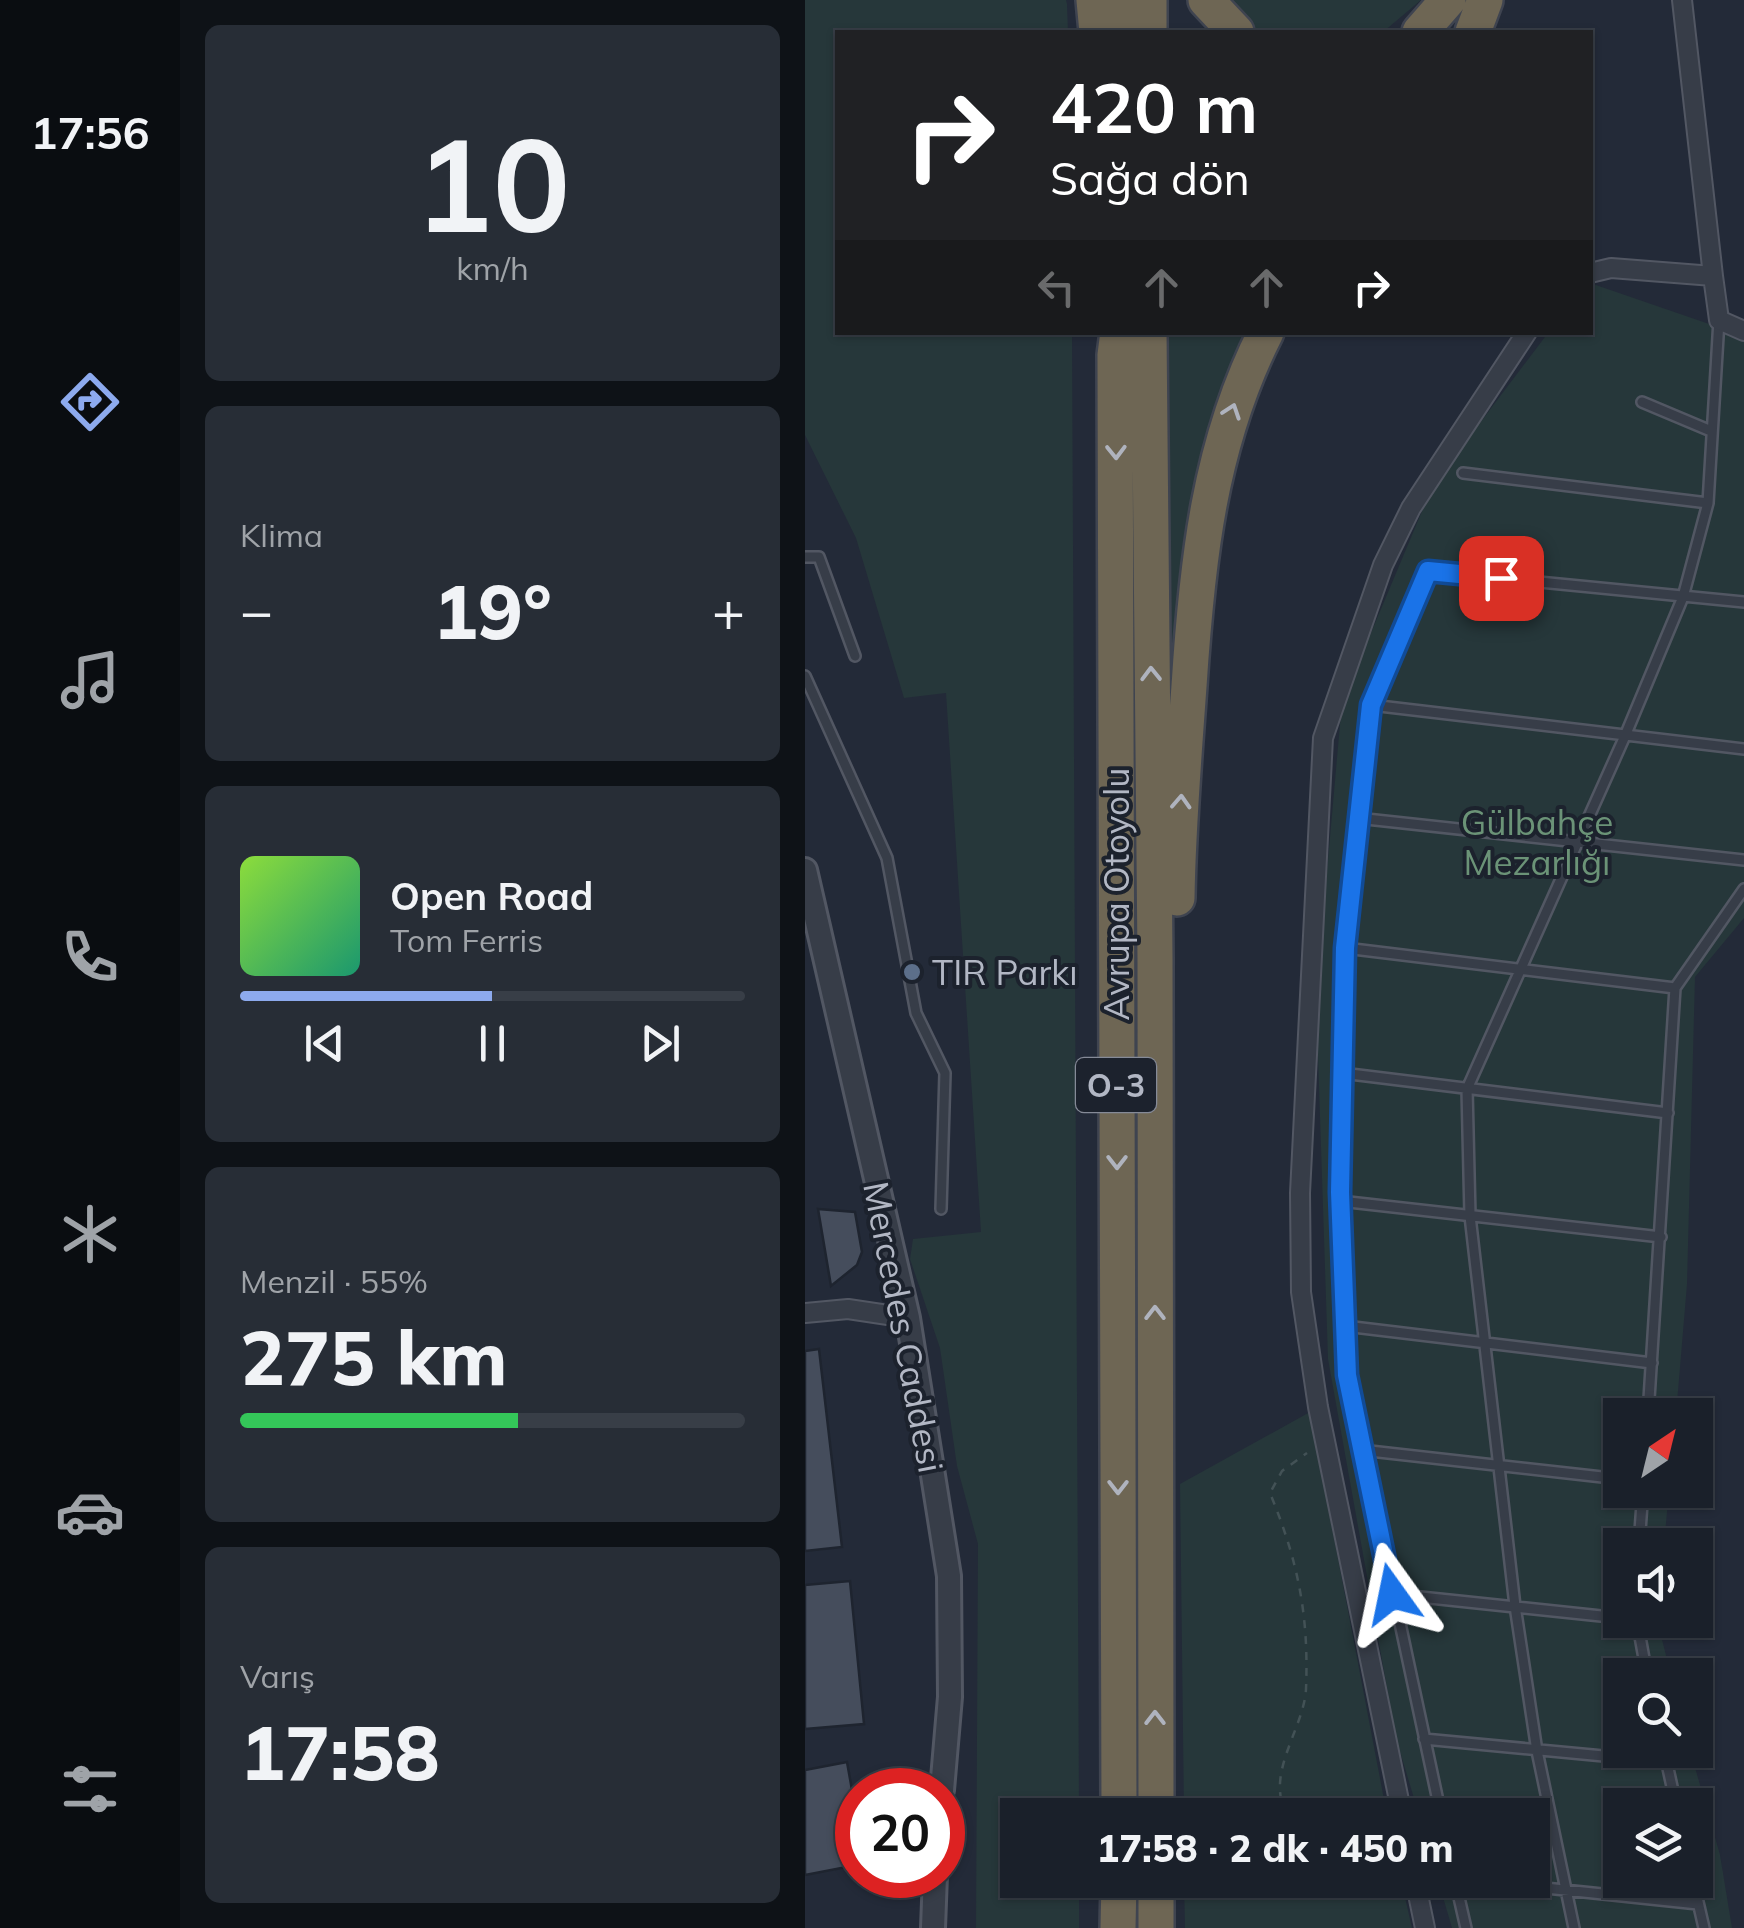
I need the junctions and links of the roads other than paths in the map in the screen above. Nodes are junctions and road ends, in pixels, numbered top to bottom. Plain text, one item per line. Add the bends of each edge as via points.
1 (1094, 0) edge
2 (1120, 0) edge
3 (1149, 0) edge
4 (1206, 0) edge
5 (1448, 0) edge
6 (1485, 0) edge
7 (1682, 0) edge
8 (1097, 30) edge
9 (1121, 30) edge
10 (1149, 30) edge
11 (1233, 30) edge
12 (1422, 30) edge
13 (1474, 30) edge
14 (1593, 271) edge
15 (1713, 276) junction
16 (1719, 320) junction
17 (1744, 330) edge
18 (1149, 335) edge
19 (1266, 335) edge
20 (1525, 335) edge
21 (1115, 340) edge
22 (1642, 402) dead end
23 (1711, 431) junction
24 (1463, 473) dead end
25 (1708, 503) junction
26 (805, 556) edge
27 (1683, 597) junction
28 (1744, 602) edge
29 (855, 656) dead end
30 (805, 676) edge
31 (1371, 705) junction
32 (1625, 736) junction
33 (1744, 749) edge
34 (1357, 818) junction
35 (1576, 843) junction
36 (1744, 860) edge
37 (805, 870) edge
38 (1744, 889) edge
39 (1345, 948) junction
40 (1521, 969) junction
41 (1675, 988) junction
42 (1342, 1073) junction
43 (1467, 1089) junction
44 (1669, 1113) junction
45 (1155, 1142) junction
46 (1340, 1201) junction
47 (941, 1209) dead end
48 (1471, 1216) junction
49 (1661, 1237) junction
50 (805, 1313) edge
51 (908, 1318) junction
52 (1345, 1326) junction
53 (1483, 1342) junction
54 (1652, 1363) junction
55 (1649, 1398) edge
56 (1361, 1450) junction
57 (1501, 1464) junction
58 (1603, 1478) edge
59 (1392, 1594) junction
60 (1515, 1606) junction
61 (1603, 1616) edge
62 (1424, 1739) junction
63 (1537, 1751) junction
64 (1603, 1757) edge
65 (944, 1768) edge
66 (1119, 1798) edge
67 (1156, 1798) edge
68 (1399, 1798) edge
69 (1437, 1798) edge
70 (1550, 1888) edge
71 (1567, 1890) junction
72 (934, 1898) edge
73 (1119, 1898) edge
74 (1156, 1898) edge
75 (1419, 1898) edge
76 (1459, 1898) edge
77 (1698, 1898) edge
78 (1699, 1904) junction
79 (933, 1928) edge
80 (1118, 1928) edge
81 (1156, 1928) edge
82 (1425, 1928) edge
83 (1466, 1928) edge
84 (1575, 1928) edge
85 (1704, 1928) edge

1 - 8 highway
2 - 9 highway
3 - 10 highway
4 - 11 highway
5 - 12 highway
6 - 13 highway
7 - 15 street
14 - 15 street
15 - 16 street
16 - 17 street
16 - 23 lane
45 -> 18 highway, Avrupa Otoyolu / O-3
45 -> 19 highway via 1173,1023 1177,860 1199,560 1220,446
20 - 68 street via 1411,508 1383,565 1323,738 1298,1243 1308,1350
21 -> 66 highway, Avrupa Otoyolu / O-3
22 - 23 lane
23 - 25 lane
24 - 25 lane
25 - 27 lane
26 - 29 lane via 819,557
27 - 28 lane
27 - 31 lane via 1428,571
27 - 32 lane
30 - 47 lane via 887,858 916,1012 945,1073
31 - 32 lane
31 - 34 lane
32 - 33 lane
32 - 35 lane
34 - 35 lane
34 - 39 lane
35 - 36 lane
35 - 40 lane
37 - 51 street, Mercedes Caddesi
38 - 41 lane
39 - 40 lane
39 - 42 lane
40 - 41 lane
40 - 43 lane
41 - 44 lane
42 - 43 lane
42 - 46 lane
43 - 44 lane
43 - 48 lane
44 - 49 lane
67 -> 45 highway, Avrupa Otoyolu / O-3
46 - 48 lane
46 - 52 lane
48 - 49 lane
48 - 53 lane
49 - 54 lane
50 - 51 street via 848,1308
51 - 65 street, Mercedes Caddesi via 949,1576
52 - 53 lane
52 - 56 lane
53 - 54 lane
53 - 57 lane
54 - 55 lane
56 - 57 lane
56 - 59 lane
57 - 58 lane
57 - 60 lane
59 - 60 lane
59 - 62 lane
60 - 61 lane
60 - 63 lane
62 - 63 lane
62 - 69 lane
63 - 64 lane
63 - 71 lane
70 - 71 lane
71 - 78 lane
71 - 84 lane
72 - 79 street
73 - 80 highway
74 - 81 highway
75 - 82 street
76 - 83 lane
77 - 78 lane
78 - 85 lane

